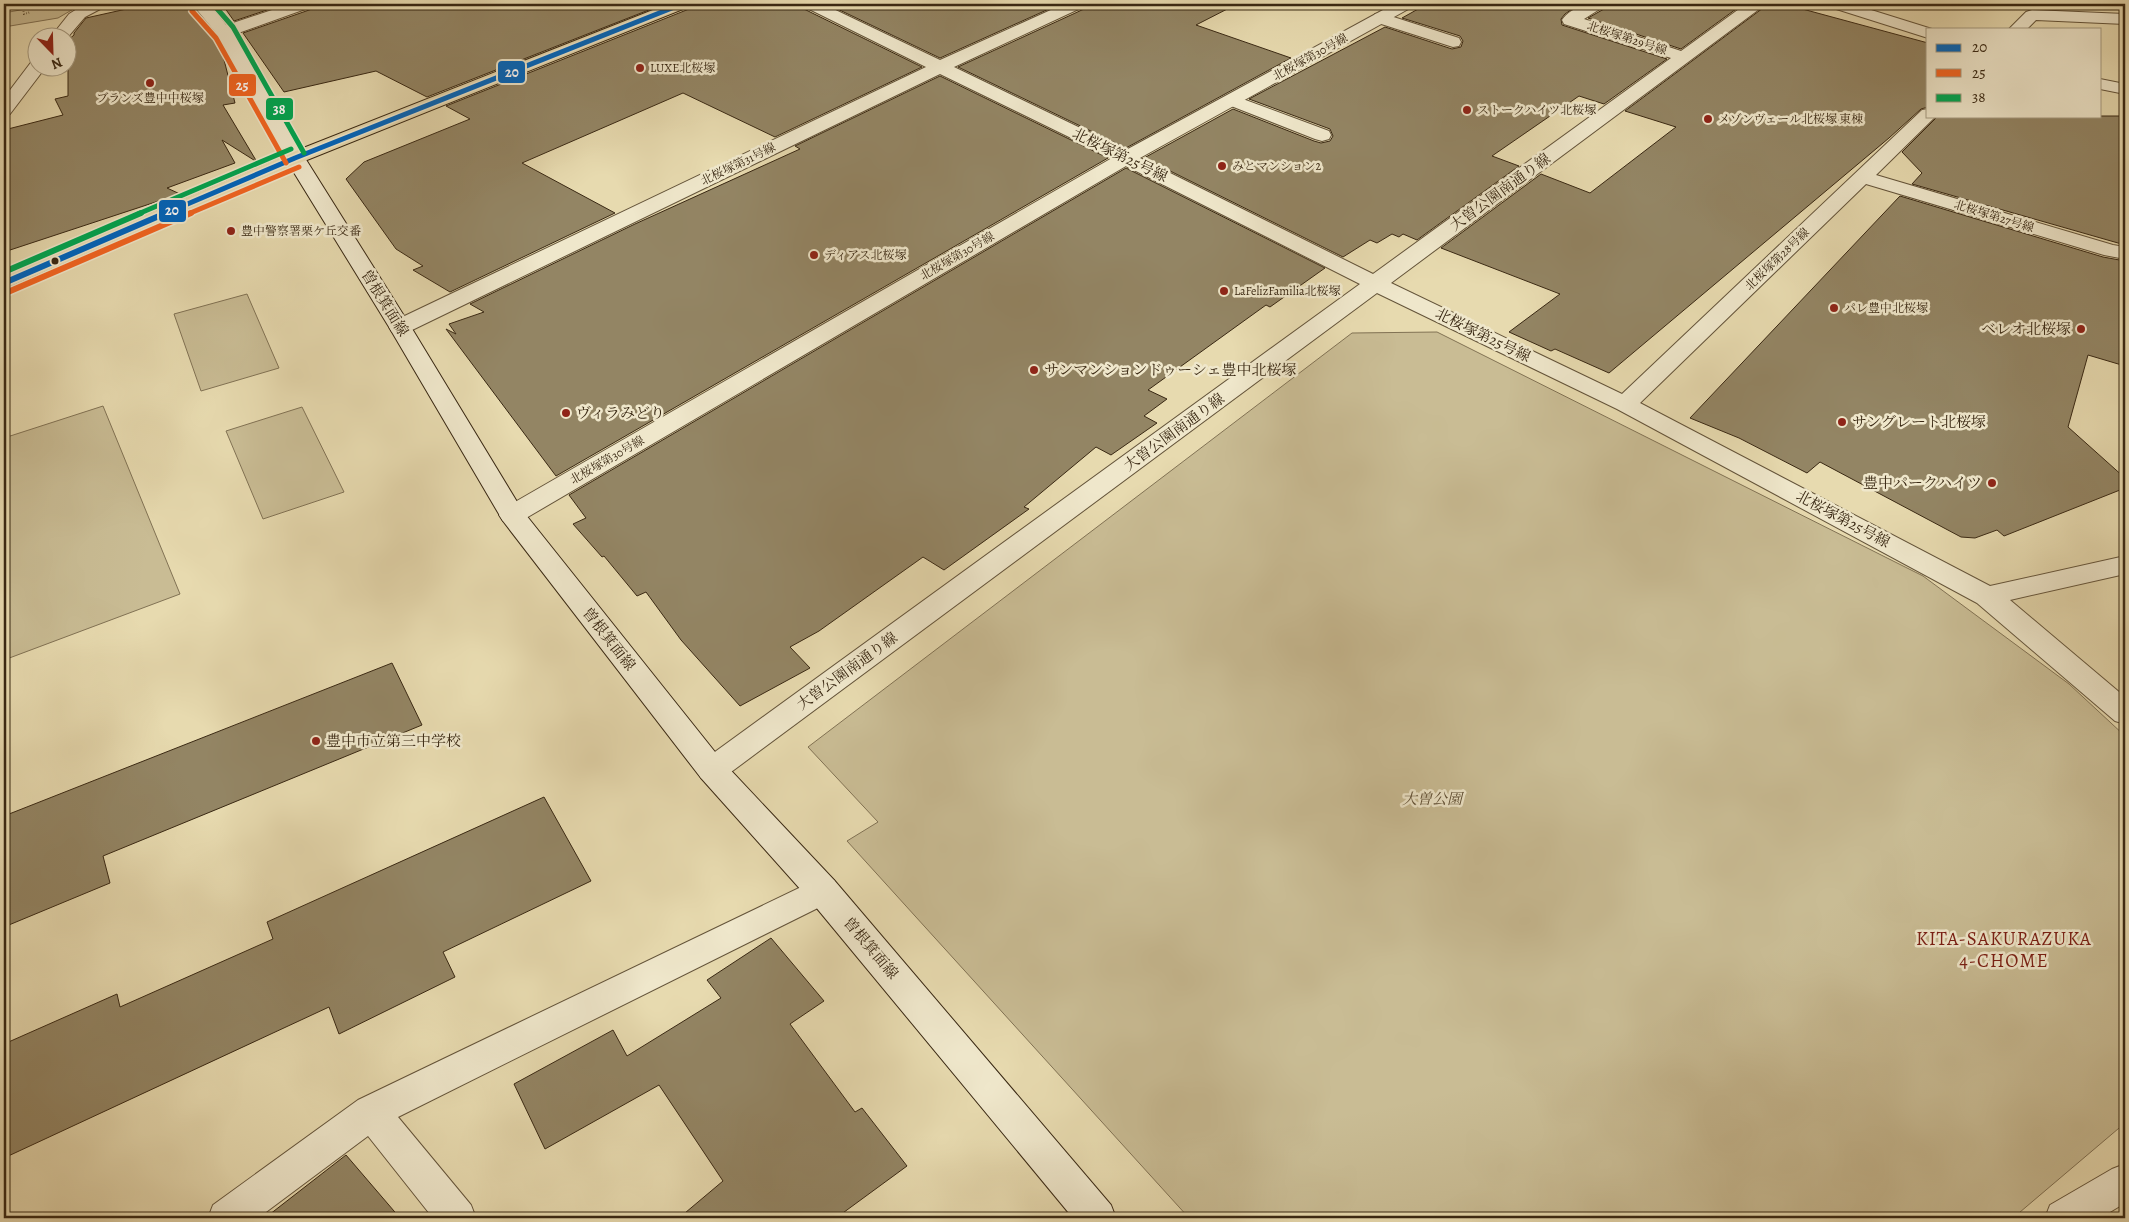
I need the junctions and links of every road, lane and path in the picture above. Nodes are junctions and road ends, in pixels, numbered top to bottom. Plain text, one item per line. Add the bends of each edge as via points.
1 (98, 4) edge
2 (200, 4) edge
3 (305, 4) edge
4 (682, 4) edge
5 (811, 4) edge
6 (1077, 4) edge
7 (1406, 4) edge
8 (1597, 4) edge
9 (1756, 4) edge
10 (1836, 4) edge
11 (1381, 18) junction
12 (2125, 18) edge
13 (65, 28) edge
14 (2018, 28) edge
15 (1926, 31) edge
16 (224, 32) junction
17 (1453, 42) dead end
18 (1684, 57) junction
19 (940, 67) junction
20 (28, 78) edge
21 (2102, 84) edge
22 (2125, 89) edge
23 (1232, 100) junction
24 (4, 110) edge
25 (1926, 116) edge
26 (1322, 135) dead end
27 (295, 158) junction
28 (1126, 158) junction
29 (1863, 177) junction
30 (2125, 253) edge
31 (4, 282) edge
32 (1376, 284) junction
33 (400, 327) junction
34 (1626, 404) junction
35 (512, 515) junction
36 (2125, 565) edge
37 (1987, 596) junction
38 (2125, 713) edge
39 (712, 770) junction
40 (822, 890) junction
41 (371, 1112) junction
42 (2125, 1182) edge
43 (226, 1218) edge
44 (457, 1218) edge
45 (1097, 1218) edge
46 (2064, 1218) edge

1 - 13 street via 82,10
2 - 16 street, 曽根箕面線
3 - 16 street
4 - 27 main road
5 - 19 street, 北桜塚第25号線
6 - 19 street, 北桜塚第31号線
7 - 11 street, 北桜塚第30号線
8 - 18 street, 北桜塚第29号線 via 1570,20
9 - 18 street, 大曽公園南通り線
10 - 15 street
11 - 17 street
11 - 23 street, 北桜塚第30号線
12 - 14 street via 2032,16
16 - 27 street, 曽根箕面線
18 - 32 street, 大曽公園南通り線
19 - 28 street, 北桜塚第25号線
19 - 33 street, 北桜塚第31号線
20 - 24 street
21 - 22 street
23 - 26 street
23 - 28 street, 北桜塚第30号線
25 - 29 street, 北桜塚第28号線
27 - 31 main road
27 - 33 street, 曽根箕面線
28 - 32 street, 北桜塚第25号線
28 - 35 street, 北桜塚第30号線
29 - 30 street, 北桜塚第27号線
29 - 34 street, 北桜塚第28号線
32 - 34 street, 北桜塚第25号線
32 - 39 street, 大曽公園南通り線
33 - 35 street, 曽根箕面線
34 - 37 street, 北桜塚第25号線
35 - 39 street, 曽根箕面線
36 - 37 street
37 - 38 street, 北桜塚第25号線
39 - 40 street, 曽根箕面線
40 - 41 street
40 - 45 street, 曽根箕面線
41 - 43 street
41 - 44 street
42 - 46 street

